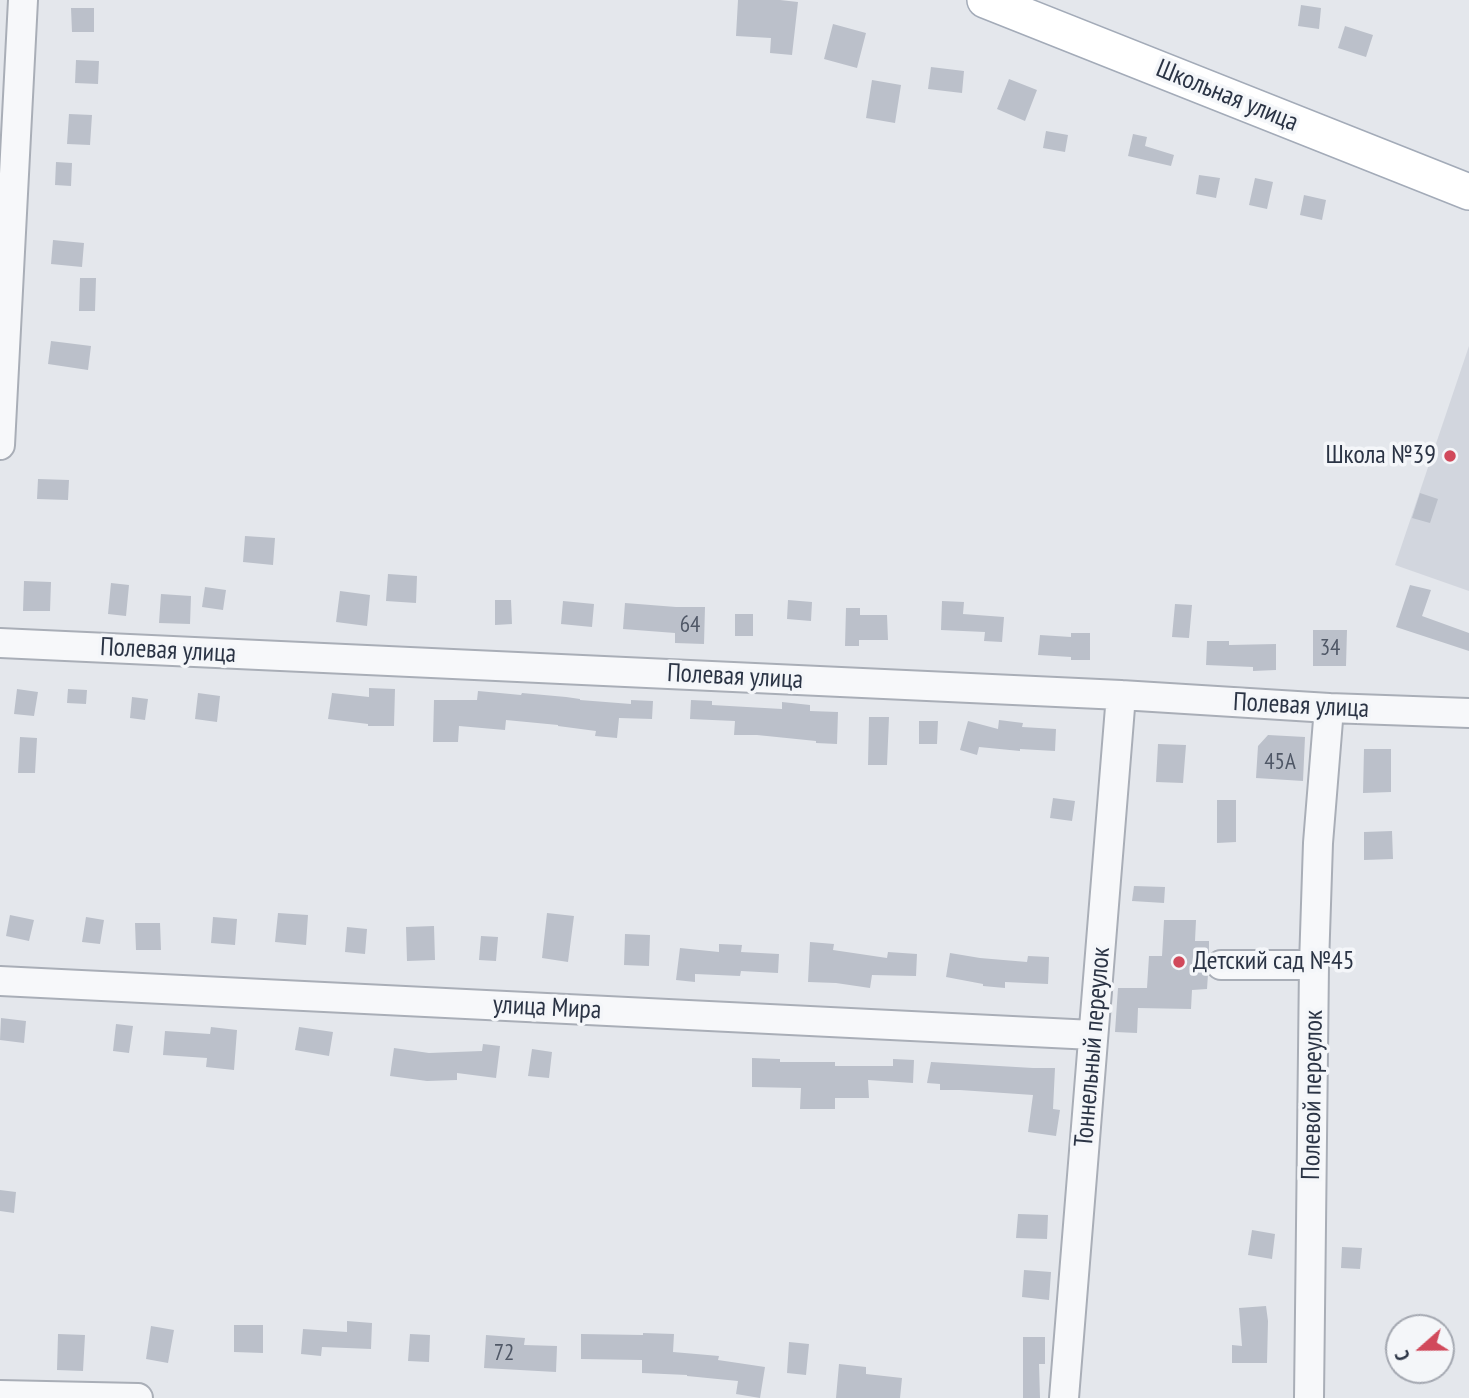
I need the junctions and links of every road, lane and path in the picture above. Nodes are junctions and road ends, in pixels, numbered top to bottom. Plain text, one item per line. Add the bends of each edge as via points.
1 (23, 0) edge
2 (985, 0) edge
3 (1469, 192) edge
4 (0, 445) edge
5 (0, 643) edge
6 (1121, 695) junction
7 (1329, 708) junction
8 (1469, 713) edge
9 (1221, 965) dead end
10 (1314, 965) junction
11 (0, 981) edge
12 (1093, 1035) junction
13 (0, 1395) edge
14 (138, 1398) edge
15 (1064, 1398) edge
16 (1309, 1398) edge

1 - 4 street
2 - 3 main road, Школьная улица
5 - 6 street, Полевая улица
6 - 7 street, Полевая улица
6 - 12 street, Тоннельный переулок
7 - 8 street, Полевая улица
7 - 10 street, Полевой переулок
9 - 10 street
10 - 16 street, Полевой переулок
11 - 12 street, улица Мира
12 - 15 street, Тоннельный переулок
13 - 14 street

